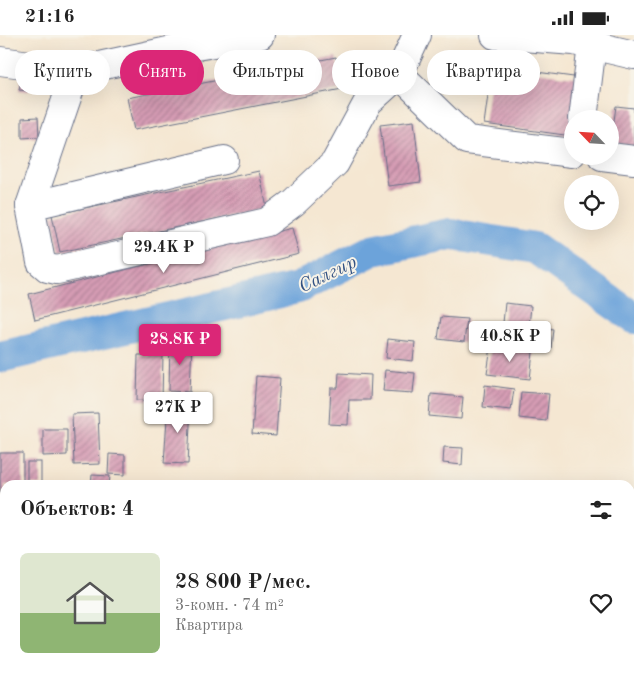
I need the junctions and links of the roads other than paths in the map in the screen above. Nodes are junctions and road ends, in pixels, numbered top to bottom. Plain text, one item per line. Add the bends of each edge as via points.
1 (260, 35) edge
2 (417, 35) edge
3 (496, 35) edge
4 (592, 45) junction
5 (410, 50) edge
6 (634, 55) edge
7 (0, 61) edge
8 (15, 63) edge
9 (110, 63) edge
10 (0, 65) edge
11 (417, 92) edge
12 (68, 95) edge
13 (376, 95) edge
14 (584, 110) edge
15 (564, 152) edge
16 (619, 158) edge
17 (224, 160) dead end
18 (634, 160) edge
19 (30, 206) junction

1 - 9 street
2 - 5 street
3 - 4 street
4 - 6 street
4 - 14 street
7 - 8 street
7 - 10 street
11 - 15 street via 466,140
12 - 19 street
13 - 19 street via 368,102 335,163 294,202 267,222 52,270 39,257
16 - 18 street
17 - 19 street

